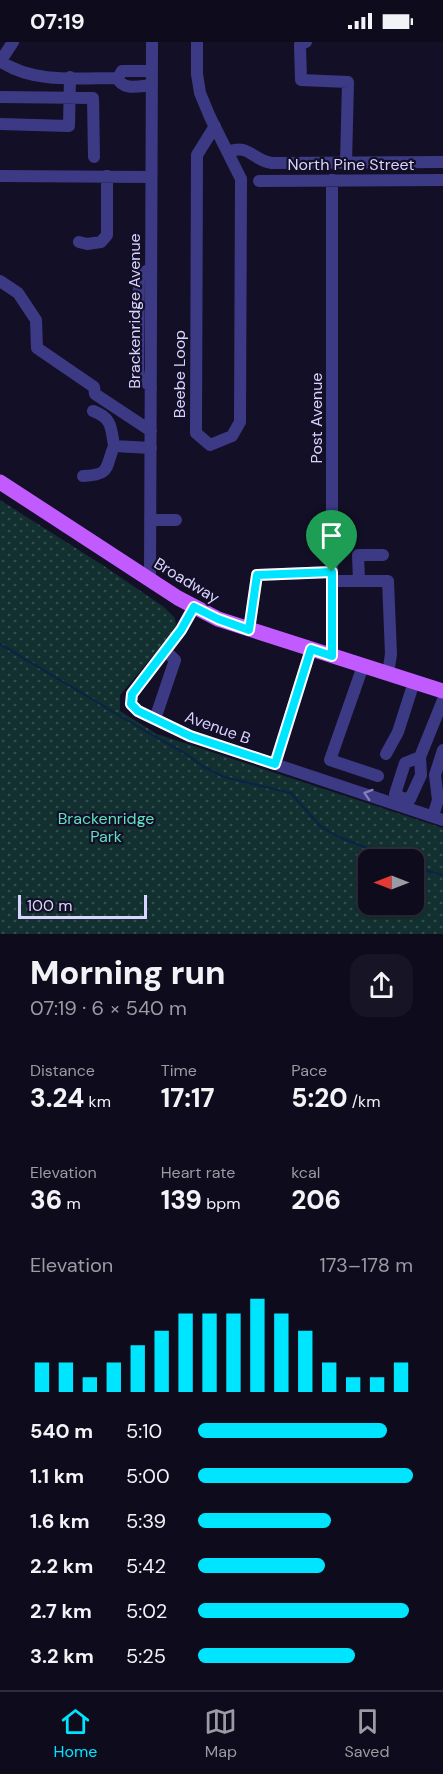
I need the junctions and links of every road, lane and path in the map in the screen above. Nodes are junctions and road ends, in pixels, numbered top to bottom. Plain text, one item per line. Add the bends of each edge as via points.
1 (13, 42) edge
2 (152, 42) edge
3 (197, 42) edge
4 (306, 42) edge
5 (0, 62) edge
6 (152, 71) junction
7 (70, 77) junction
8 (118, 78) junction
9 (152, 86) junction
10 (0, 97) edge
11 (70, 98) junction
12 (0, 124) edge
13 (215, 126) junction
14 (228, 152) junction
15 (94, 157) dead end
16 (443, 162) edge
17 (346, 163) junction
18 (0, 176) edge
19 (107, 176) junction
20 (151, 177) junction
21 (332, 180) junction
22 (443, 180) edge
23 (259, 181) dead end
24 (79, 242) dead end
25 (0, 281) edge
26 (145, 308) junction
27 (139, 342) junction
28 (151, 348) junction
29 (151, 387) junction
30 (93, 411) dead end
31 (151, 431) junction
32 (114, 446) junction
33 (151, 448) junction
34 (83, 476) dead end
35 (0, 482) edge
36 (150, 520) junction
37 (176, 520) dead end
38 (383, 555) dead end
39 (332, 576) junction
40 (150, 580) junction
41 (359, 581) junction
42 (194, 607) junction
43 (249, 630) junction
44 (311, 649) junction
45 (165, 650) junction
46 (332, 656) junction
47 (363, 666) junction
48 (388, 674) junction
49 (414, 682) junction
50 (443, 691) edge
51 (443, 700) edge
52 (155, 719) junction
53 (443, 750) edge
54 (386, 754) dead end
55 (420, 758) junction
56 (275, 764) junction
57 (378, 776) dead end
58 (401, 802) junction
59 (438, 818) edge

1 - 5 street
2 - 6 street, Brackenridge Avenue
3 - 13 street via 200,93
4 - 17 street via 300,45 301,80 348,82
5 - 7 street via 26,74
6 - 8 street via 122,71
6 - 9 street, Brackenridge Avenue
7 - 8 street
7 - 11 street
8 - 9 street via 124,86
9 - 20 street, Brackenridge Avenue
10 - 11 street
11 - 12 street via 69,126
11 - 15 street via 93,98
13 - 14 street
13 - 14 street, Beebe Loop via 197,155 196,433 210,445 232,436 240,422 242,179
14 - 17 street via 243,149 263,162 272,163
16 - 17 street
18 - 19 street
19 - 20 street
19 - 24 street via 107,235 101,242
20 - 26 street, Brackenridge Avenue via 151,268
21 - 22 street, North Pine Street
21 - 23 street, North Pine Street
21 - 39 street, Post Avenue
25 - 31 street via 18,293 36,320 37,348 94,387 95,394
26 - 27 street
26 - 28 street, Brackenridge Avenue
27 - 28 street
27 - 29 street via 139,376
28 - 29 street, Brackenridge Avenue
29 - 31 street, Brackenridge Avenue
30 - 32 street via 105,416 111,426
31 - 33 street, Brackenridge Avenue
32 - 33 street
32 - 34 street via 109,467 102,474
33 - 36 street, Brackenridge Avenue
35 - 40 main road, Broadway
36 - 37 street
36 - 40 street, Brackenridge Avenue
38 - 41 street via 358,555
39 - 41 street
39 - 43 street via 257,575
39 - 46 street, Post Avenue
40 - 42 main road, Broadway
41 - 48 street via 388,581
42 - 43 main road, Broadway
42 - 45 street, Avenue B
43 - 44 main road, Broadway
44 - 46 main road, Broadway
44 - 56 street
45 - 52 street via 175,660
45 - 52 street, Avenue B via 132,694 131,704
46 - 47 main road, Broadway
47 - 48 main road, Broadway
47 - 57 street via 330,760
48 - 49 main road, Broadway
49 - 50 main road, Broadway
49 - 54 street via 398,732
51 - 55 street
52 - 56 street, Avenue B via 190,736
53 - 59 street via 435,775
55 - 58 street via 421,775 410,799
55 - 58 street via 405,763 395,794
58 -> 56 street, Avenue B
58 - 59 street, Avenue B

